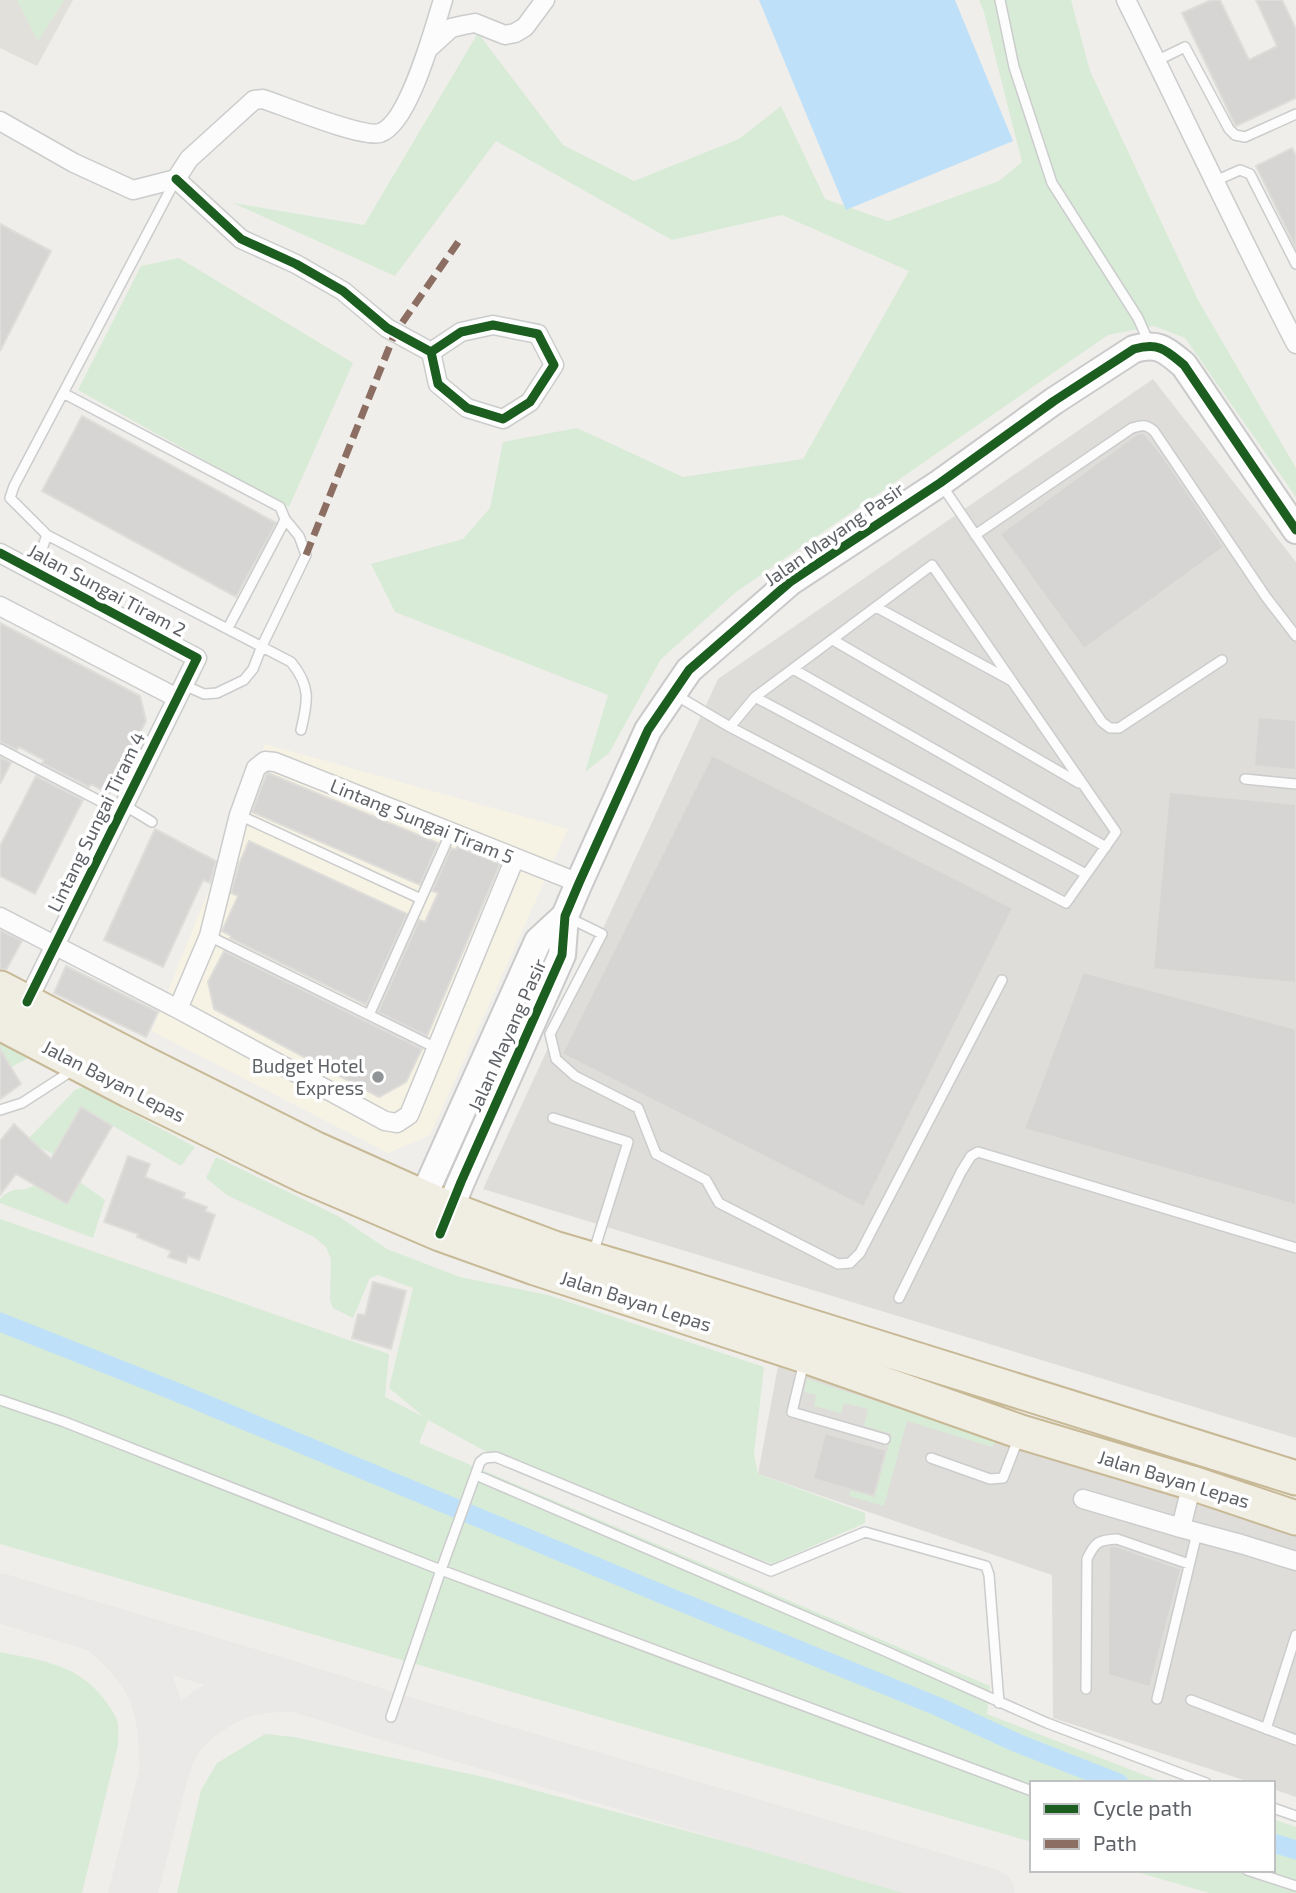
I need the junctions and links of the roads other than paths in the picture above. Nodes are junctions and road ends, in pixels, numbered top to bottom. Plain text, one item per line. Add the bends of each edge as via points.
1 (443, 0) edge
2 (545, 0) edge
3 (1000, 0) edge
4 (1126, 0) edge
5 (428, 49) junction
6 (1156, 61) junction
7 (1296, 114) edge
8 (0, 121) edge
9 (176, 179) junction
10 (1215, 181) junction
11 (1296, 264) edge
12 (1296, 344) edge
13 (1149, 345) junction
14 (431, 352) junction
15 (63, 393) junction
16 (940, 483) junction
17 (285, 519) junction
18 (1296, 530) edge
19 (47, 535) junction
20 (975, 535) junction
21 (0, 553) edge
22 (34, 571) junction
23 (0, 606) edge
24 (876, 607) junction
25 (228, 628) junction
26 (1296, 636) edge
27 (833, 640) junction
28 (262, 646) junction
29 (197, 658) joint
30 (1222, 660) dead end
31 (793, 669) junction
32 (1011, 681) junction
33 (180, 692) junction
34 (673, 693) junction
35 (755, 697) junction
36 (730, 727) junction
37 (301, 730) dead end
38 (0, 749) edge
39 (1245, 779) dead end
40 (1296, 784) edge
41 (1083, 785) junction
42 (123, 808) junction
43 (239, 815) junction
44 (152, 822) dead end
45 (451, 832) junction
46 (1106, 846) junction
47 (515, 858) junction
48 (1086, 874) junction
49 (579, 883) junction
50 (421, 899) junction
51 (565, 916) junction
52 (0, 917) edge
53 (209, 936) junction
54 (55, 946) junction
55 (1002, 980) dead end
56 (13, 995) edge
57 (178, 1009) junction
58 (369, 1015) junction
59 (0, 1023) edge
60 (436, 1048) junction
61 (80, 1065) junction
62 (0, 1110) edge
63 (553, 1118) dead end
64 (327, 1186) junction
65 (431, 1215) junction
66 (1296, 1248) edge
67 (591, 1259) junction
68 (535, 1268) junction
69 (899, 1298) dead end
70 (805, 1356) junction
71 (0, 1400) edge
72 (1021, 1432) junction
73 (885, 1438) dead end
74 (931, 1458) dead end
75 (477, 1475) junction
76 (1296, 1478) edge
77 (1192, 1483) junction
78 (1083, 1499) dead end
79 (1296, 1518) edge
80 (1189, 1531) junction
81 (1296, 1561) edge
82 (1189, 1564) junction
83 (441, 1570) junction
84 (1296, 1635) edge
85 (1086, 1689) dead end
86 (1157, 1699) dead end
87 (1191, 1700) dead end
88 (999, 1703) junction
89 (391, 1717) dead end
90 (1266, 1729) junction
91 (1296, 1740) edge
92 (1201, 1781) edge
93 (1030, 1790) edge
94 (1275, 1809) edge
95 (1296, 1816) edge
96 (1253, 1872) edge
97 (1296, 1886) edge

1 - 5 street
2 - 5 street via 515,33 505,35 475,23 464,24 451,28
3 - 13 lane via 1014,67 1052,184 1138,318
4 - 6 street
5 - 9 street via 404,108 381,133 361,133 263,99 254,100 189,159
6 - 7 lane via 1185,47 1235,135 1245,137
6 - 10 street
8 - 9 street via 133,190
9 - 14 street via 241,239 331,284 387,328
9 - 15 lane
10 - 11 lane via 1240,170 1250,174
10 - 12 street
13 - 16 street, Jalan Mayang Pasir via 1135,349 1054,401
13 - 18 street via 1164,349 1184,365
14 - 14 street via 461,332 493,324 538,334 554,365 530,402 503,419 467,408 438,384
15 - 17 lane via 280,507
15 - 19 lane via 10,498
16 - 20 lane
16 - 34 street, Jalan Mayang Pasir via 790,582 689,670
17 - 25 lane
17 - 28 lane via 299,536 306,555
19 - 22 lane
19 - 25 lane
20 - 26 lane via 1132,429 1148,425
20 - 30 lane via 1110,728 1119,728
21 - 22 street, Jalan Sungai Tiram 2
22 - 29 street, Jalan Sungai Tiram 2
23 - 33 street
24 - 27 lane
24 - 32 lane
24 - 32 lane via 932,565
25 - 28 lane
27 - 31 lane
27 - 41 lane
28 - 33 lane via 244,680 217,693
28 - 37 lane via 291,662 303,680 308,695
29 - 33 street, Lintang Sungai Tiram 4
31 - 35 lane
31 - 46 lane
32 - 41 lane
33 - 42 street, Lintang Sungai Tiram 4
34 - 36 lane
34 - 49 street, Jalan Mayang Pasir via 648,730
35 - 36 lane
35 - 48 lane
36 - 48 lane via 1066,904
38 - 42 lane
39 - 40 lane
41 - 46 lane via 1116,832
42 - 44 lane
42 - 54 street, Lintang Sungai Tiram 4
43 - 45 street, Lintang Sungai Tiram 5 via 256,768 265,761
43 - 50 lane
43 - 53 street
45 - 47 street, Lintang Sungai Tiram 5
45 - 50 lane
46 - 48 lane
47 - 49 street, Lintang Sungai Tiram 5
47 - 60 street
49 - 51 street, Jalan Mayang Pasir
50 - 58 lane
51 - 55 lane via 601,934 550,1034 556,1059 575,1076 638,1108 656,1154 706,1180 719,1203 838,1264 850,1263 860,1253
51 - 65 street, Jalan Mayang Pasir via 562,955
52 - 54 street
53 - 57 street
53 - 58 lane
54 - 56 street, Lintang Sungai Tiram 4
54 - 57 street
56 - 65 highway, Jalan Bayan Lepas via 316,1149
57 - 60 street via 397,1124 409,1115
58 - 60 lane
59 - 61 highway, Jalan Bayan Lepas
61 - 62 lane via 22,1103
61 - 64 highway, Jalan Bayan Lepas
63 - 67 lane via 628,1142
64 - 65 highway, Jalan Bayan Lepas
64 - 68 highway via 387,1226 450,1252
65 - 67 highway, Jalan Bayan Lepas
65 - 68 highway, Jalan Bayan Lepas
66 - 69 lane via 978,1152 961,1172
67 - 76 highway, Jalan Bayan Lepas
68 - 70 highway, Jalan Bayan Lepas
70 - 72 highway, Jalan Bayan Lepas
70 - 73 lane via 792,1412
71 - 83 lane
72 - 74 lane via 1003,1478 990,1479
72 - 77 highway, Jalan Bayan Lepas
75 - 83 lane
75 - 88 lane
75 - 88 lane via 480,1462 496,1457 771,1571 865,1532 986,1566
77 - 79 highway, Jalan Bayan Lepas
77 - 80 street
78 - 80 street
80 - 81 street
80 - 82 lane
82 - 85 lane via 1117,1539 1094,1544 1087,1559
82 - 86 lane
83 - 89 lane
83 - 93 lane
84 - 90 lane
87 - 90 lane
88 - 92 lane
90 - 91 lane
94 - 95 lane
96 - 97 lane

